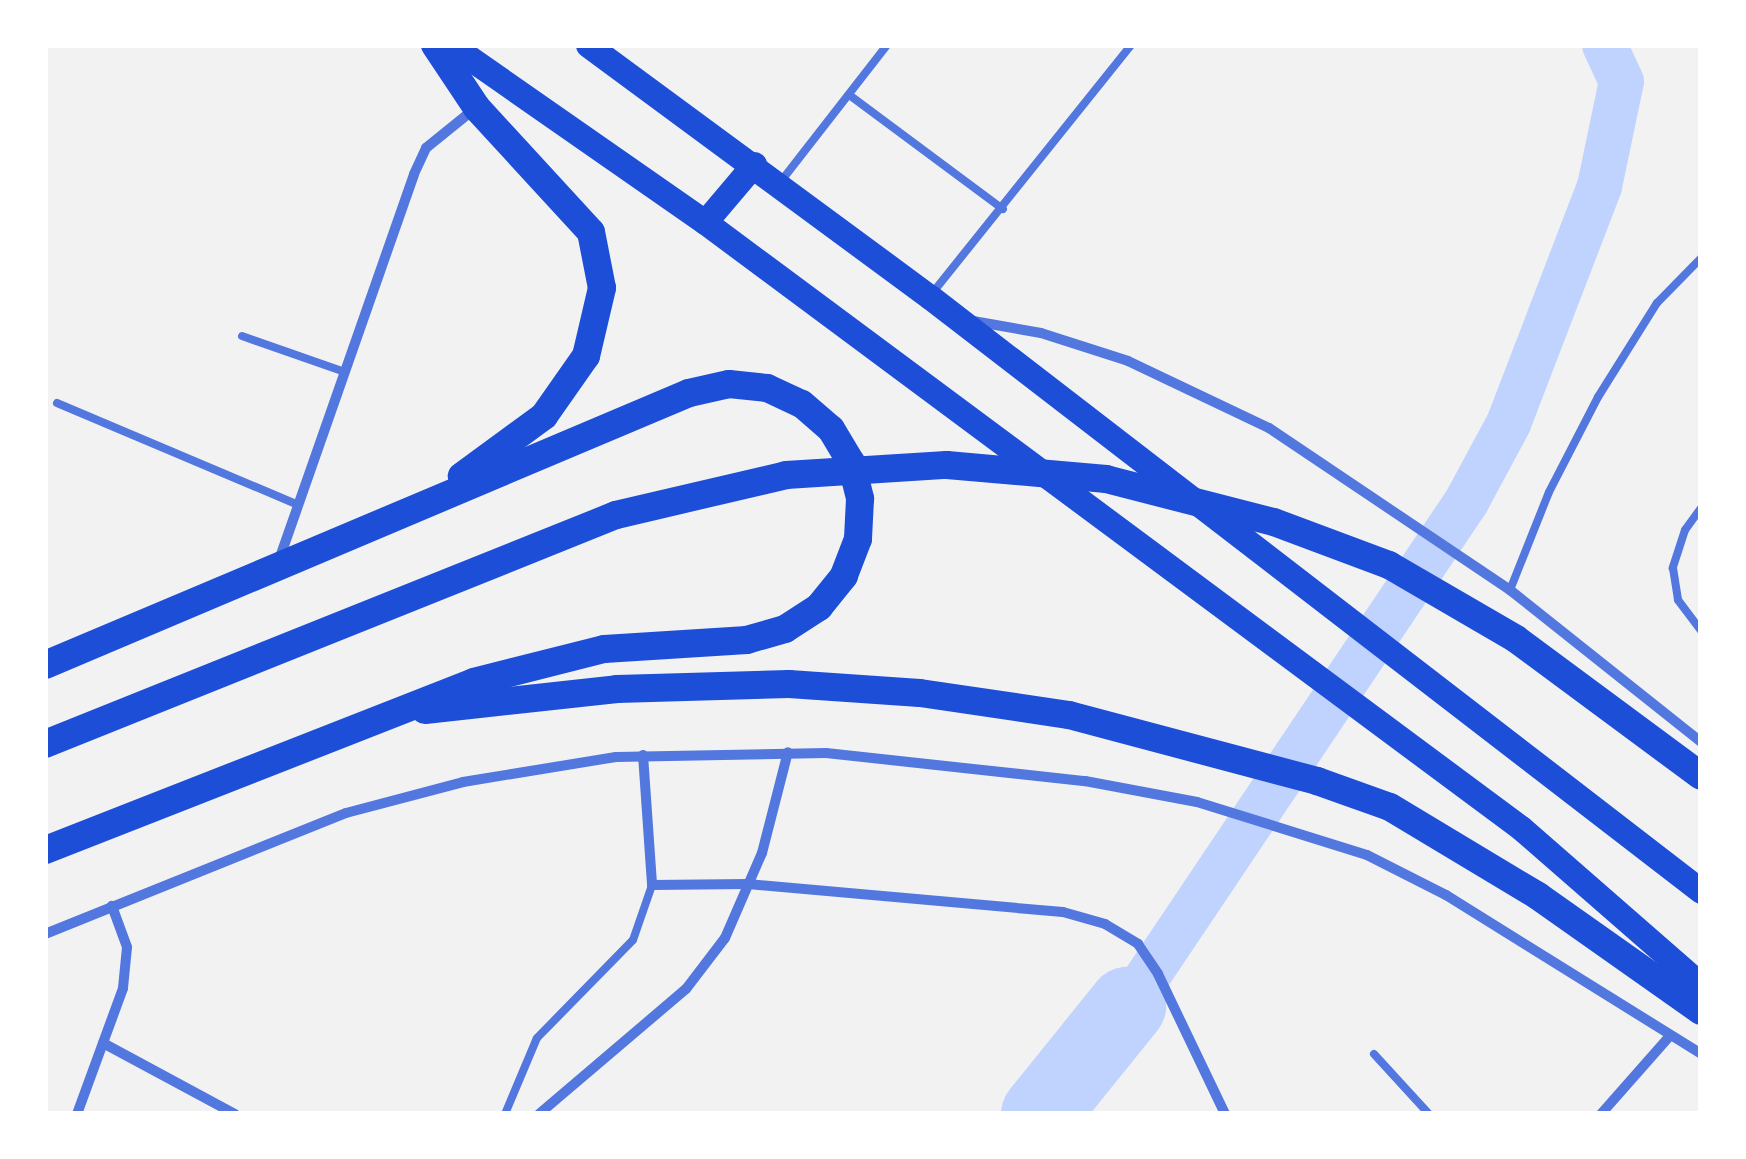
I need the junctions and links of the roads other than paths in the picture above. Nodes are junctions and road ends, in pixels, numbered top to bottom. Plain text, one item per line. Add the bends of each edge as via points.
1 (434, 45) edge
2 (451, 45) edge
3 (588, 45) edge
4 (887, 45) edge
5 (1131, 45) edge
6 (852, 97) junction
7 (476, 108) junction
8 (754, 164) junction
9 (779, 183) junction
10 (1003, 208) junction
11 (705, 222) junction
12 (1701, 258) edge
13 (930, 297) junction
14 (957, 318) junction
15 (242, 336) dead end
16 (346, 372) junction
17 (57, 403) dead end
18 (424, 503) junction
19 (298, 505) junction
20 (1701, 508) edge
21 (277, 566) junction
22 (1510, 590) junction
23 (1701, 630) edge
24 (45, 665) edge
25 (376, 716) junction
26 (1701, 742) edge
27 (45, 744) edge
28 (788, 752) junction
29 (643, 755) junction
30 (1701, 776) edge
31 (45, 850) edge
32 (748, 884) junction
33 (652, 885) junction
34 (1701, 891) edge
35 (112, 906) junction
36 (45, 934) edge
37 (1701, 986) edge
38 (1701, 1011) edge
39 (1668, 1038) junction
40 (103, 1044) junction
41 (1374, 1054) dead end
42 (1701, 1054) edge
43 (78, 1114) edge
44 (236, 1114) edge
45 (505, 1114) edge
46 (539, 1114) edge
47 (1225, 1114) edge
48 (1429, 1114) edge
49 (1601, 1114) edge

1 - 7 highway
2 - 11 main road
3 - 8 main road
4 - 6 lane
5 - 10 lane
6 - 9 lane
6 - 10 lane
7 - 16 street via 426,148
7 - 18 highway via 592,232 602,288 586,356 544,416
8 - 9 main road
8 - 11 main road
9 - 13 main road
10 - 13 lane
11 - 37 main road via 1521,828
12 - 22 lane via 1658,303 1598,397 1549,492
13 - 14 main road
14 - 22 street via 1041,333 1128,361 1269,428
14 - 34 main road
15 - 16 lane
16 - 19 street
17 - 19 lane
18 - 21 highway
18 - 25 highway via 690,392 730,384 768,388 802,404 831,430 851,462 860,499 858,539 844,576 819,607 786,629 748,640 604,649
19 - 21 street
20 - 23 lane via 1685,530 1673,568 1678,600
21 - 24 highway
22 - 26 street
25 - 31 highway
25 - 38 highway via 617,689 789,684 920,693 1069,715 1300,776 1390,807 1538,896
27 - 30 highway via 616,515 786,475 947,465 1106,479 1274,522 1389,565 1516,638
28 - 29 street
28 - 32 street
28 - 39 street via 1085,781 1295,830 1367,855 1446,895
29 - 33 street
29 - 35 street via 463,782 346,813
32 - 33 street
32 - 46 street via 725,938 686,989
32 - 47 street via 1063,912 1105,924 1138,944 1158,974
33 - 45 lane via 633,940 537,1038
35 - 36 street
35 - 40 street via 128,947 123,988
39 - 42 street
39 - 49 street
40 - 43 street
40 - 44 street
41 - 48 lane

